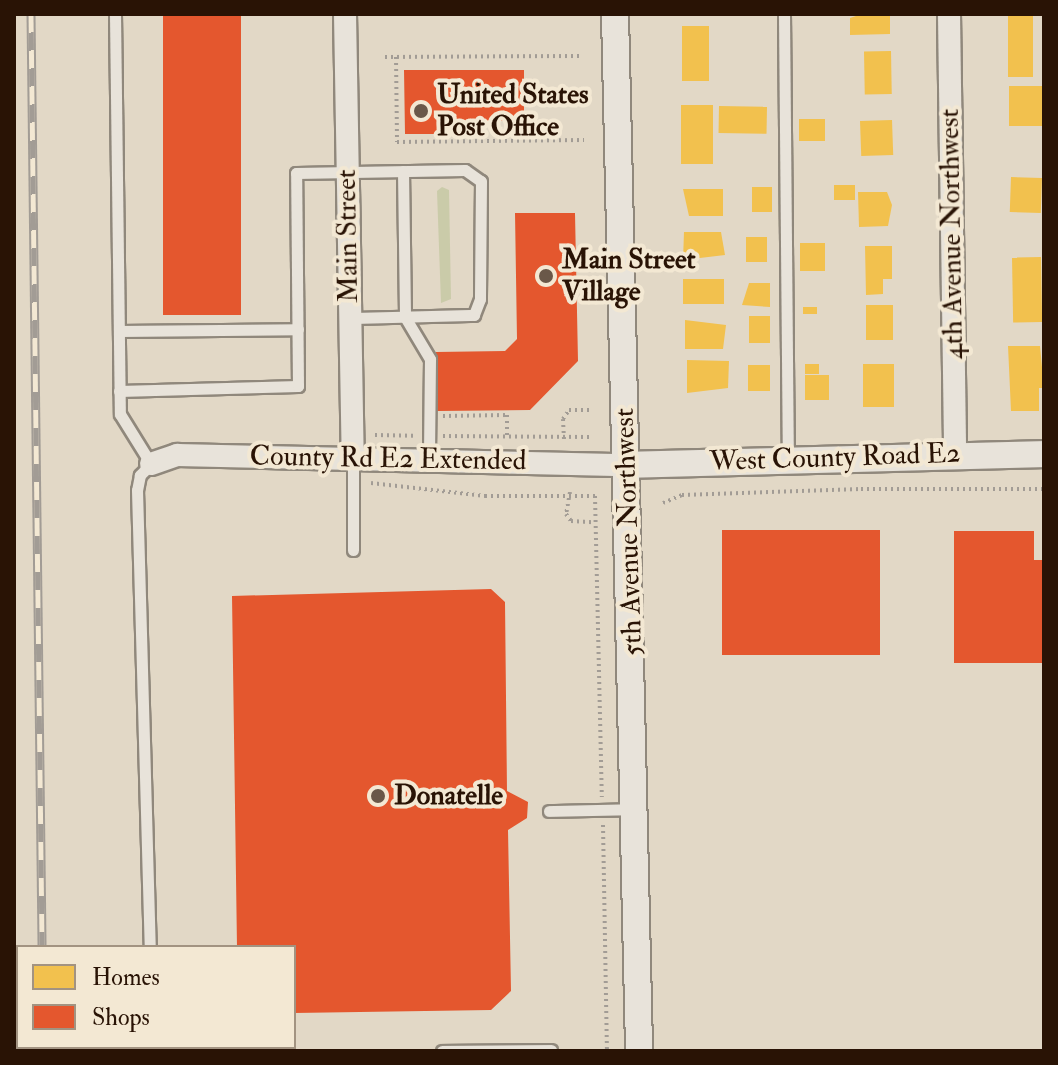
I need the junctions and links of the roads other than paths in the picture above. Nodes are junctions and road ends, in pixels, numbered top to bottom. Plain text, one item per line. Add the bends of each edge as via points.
1 (115, 14) edge
2 (345, 14) edge
3 (615, 14) edge
4 (784, 14) edge
5 (949, 14) edge
6 (403, 171) junction
7 (347, 176) junction
8 (405, 317) junction
9 (349, 318) junction
10 (298, 329) junction
11 (119, 331) junction
12 (119, 391) junction
13 (955, 454) junction
14 (1044, 454) edge
15 (353, 458) junction
16 (429, 460) junction
17 (788, 462) junction
18 (151, 464) junction
19 (626, 465) junction
20 (353, 550) dead end
21 (636, 809) junction
22 (549, 811) dead end
23 (150, 945) edge
24 (551, 1050) edge
25 (442, 1051) edge
26 (639, 1051) edge

1 - 11 lane
2 - 7 street, Main Street
3 - 19 street, 5th Avenue Northwest
4 - 17 lane
5 - 13 street, 4th Avenue Northwest
6 - 7 lane
6 - 8 lane
6 - 8 lane via 465,170 481,181 480,299 474,315
7 - 9 street, Main Street
7 - 10 lane via 296,173
8 - 9 lane
8 - 16 lane via 430,359
9 - 15 street, Main Street
10 - 11 lane
10 - 12 lane via 298,386
11 - 12 lane
12 - 18 lane via 120,414
13 - 14 street, West County Road E2
13 - 17 street, West County Road E2
15 - 16 street, County Rd E2 Extended
15 - 18 street, County Rd E2 Extended via 177,455
15 - 20 lane
16 - 19 street, County Rd E2 Extended
17 - 19 street, West County Road E2
18 - 23 lane via 140,475 137,490
19 - 21 street, 5th Avenue Northwest
21 - 22 lane
21 - 26 street, 5th Avenue Northwest
24 - 25 lane

